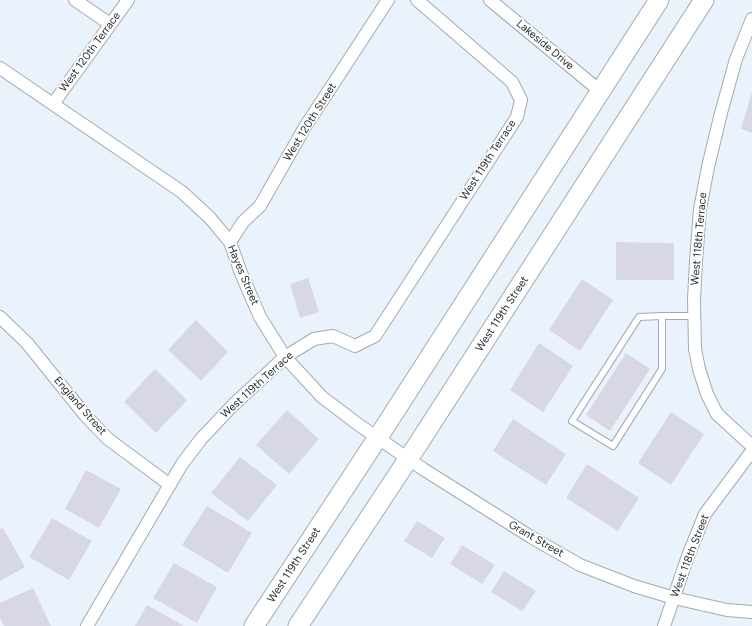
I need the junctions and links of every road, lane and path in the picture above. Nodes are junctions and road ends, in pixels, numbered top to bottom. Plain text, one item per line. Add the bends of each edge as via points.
1 (75, 0) edge
2 (128, 0) edge
3 (388, 0) edge
4 (417, 0) edge
5 (490, 0) edge
6 (658, 0) edge
7 (704, 0) edge
8 (752, 19) edge
9 (110, 24) junction
10 (0, 68) edge
11 (600, 90) junction
12 (53, 104) junction
13 (230, 242) junction
14 (662, 316) junction
15 (695, 316) junction
16 (0, 317) edge
17 (285, 357) junction
18 (378, 437) junction
19 (752, 446) edge
20 (752, 451) edge
21 (408, 459) junction
22 (170, 485) junction
23 (674, 598) junction
24 (752, 612) edge
25 (87, 626) edge
26 (254, 626) edge
27 (298, 626) edge
28 (664, 626) edge

1 - 9 street
2 - 9 street, West 120th Terrace
3 - 13 street, West 120th Street via 305,127 260,206 243,222
4 - 17 street, West 119th Terrace via 512,82 521,100 517,117 375,336 355,346 333,336 314,339
5 - 11 street, Lakeside Drive
6 - 11 main road, West 119th Street
7 - 21 main road, West 119th Street
8 - 15 street, West 118th Terrace via 736,59 708,167 696,253
9 - 12 street, West 120th Terrace
10 - 12 street, Hayes Street
11 - 18 main road, West 119th Street
12 - 13 street, Hayes Street via 182,192 210,218
13 - 17 street, Hayes Street via 260,316
14 - 14 lane via 638,317 572,421 613,446 662,370
14 - 15 lane
15 - 19 street, West 118th Terrace via 698,369 707,394 717,414
16 - 22 street, England Street via 27,343 108,439
17 - 18 street, Hayes Street via 322,397
17 - 22 street, West 119th Terrace via 201,439
18 - 21 street, Hayes Street
18 - 26 main road, West 119th Street
20 - 23 street, West 118th Street via 705,514
21 - 23 street, Grant Street via 580,565
21 - 27 main road, West 119th Street
22 - 25 street, West 119th Terrace
23 - 24 street, Grant Street via 727,610
23 - 28 street, West 118th Street

